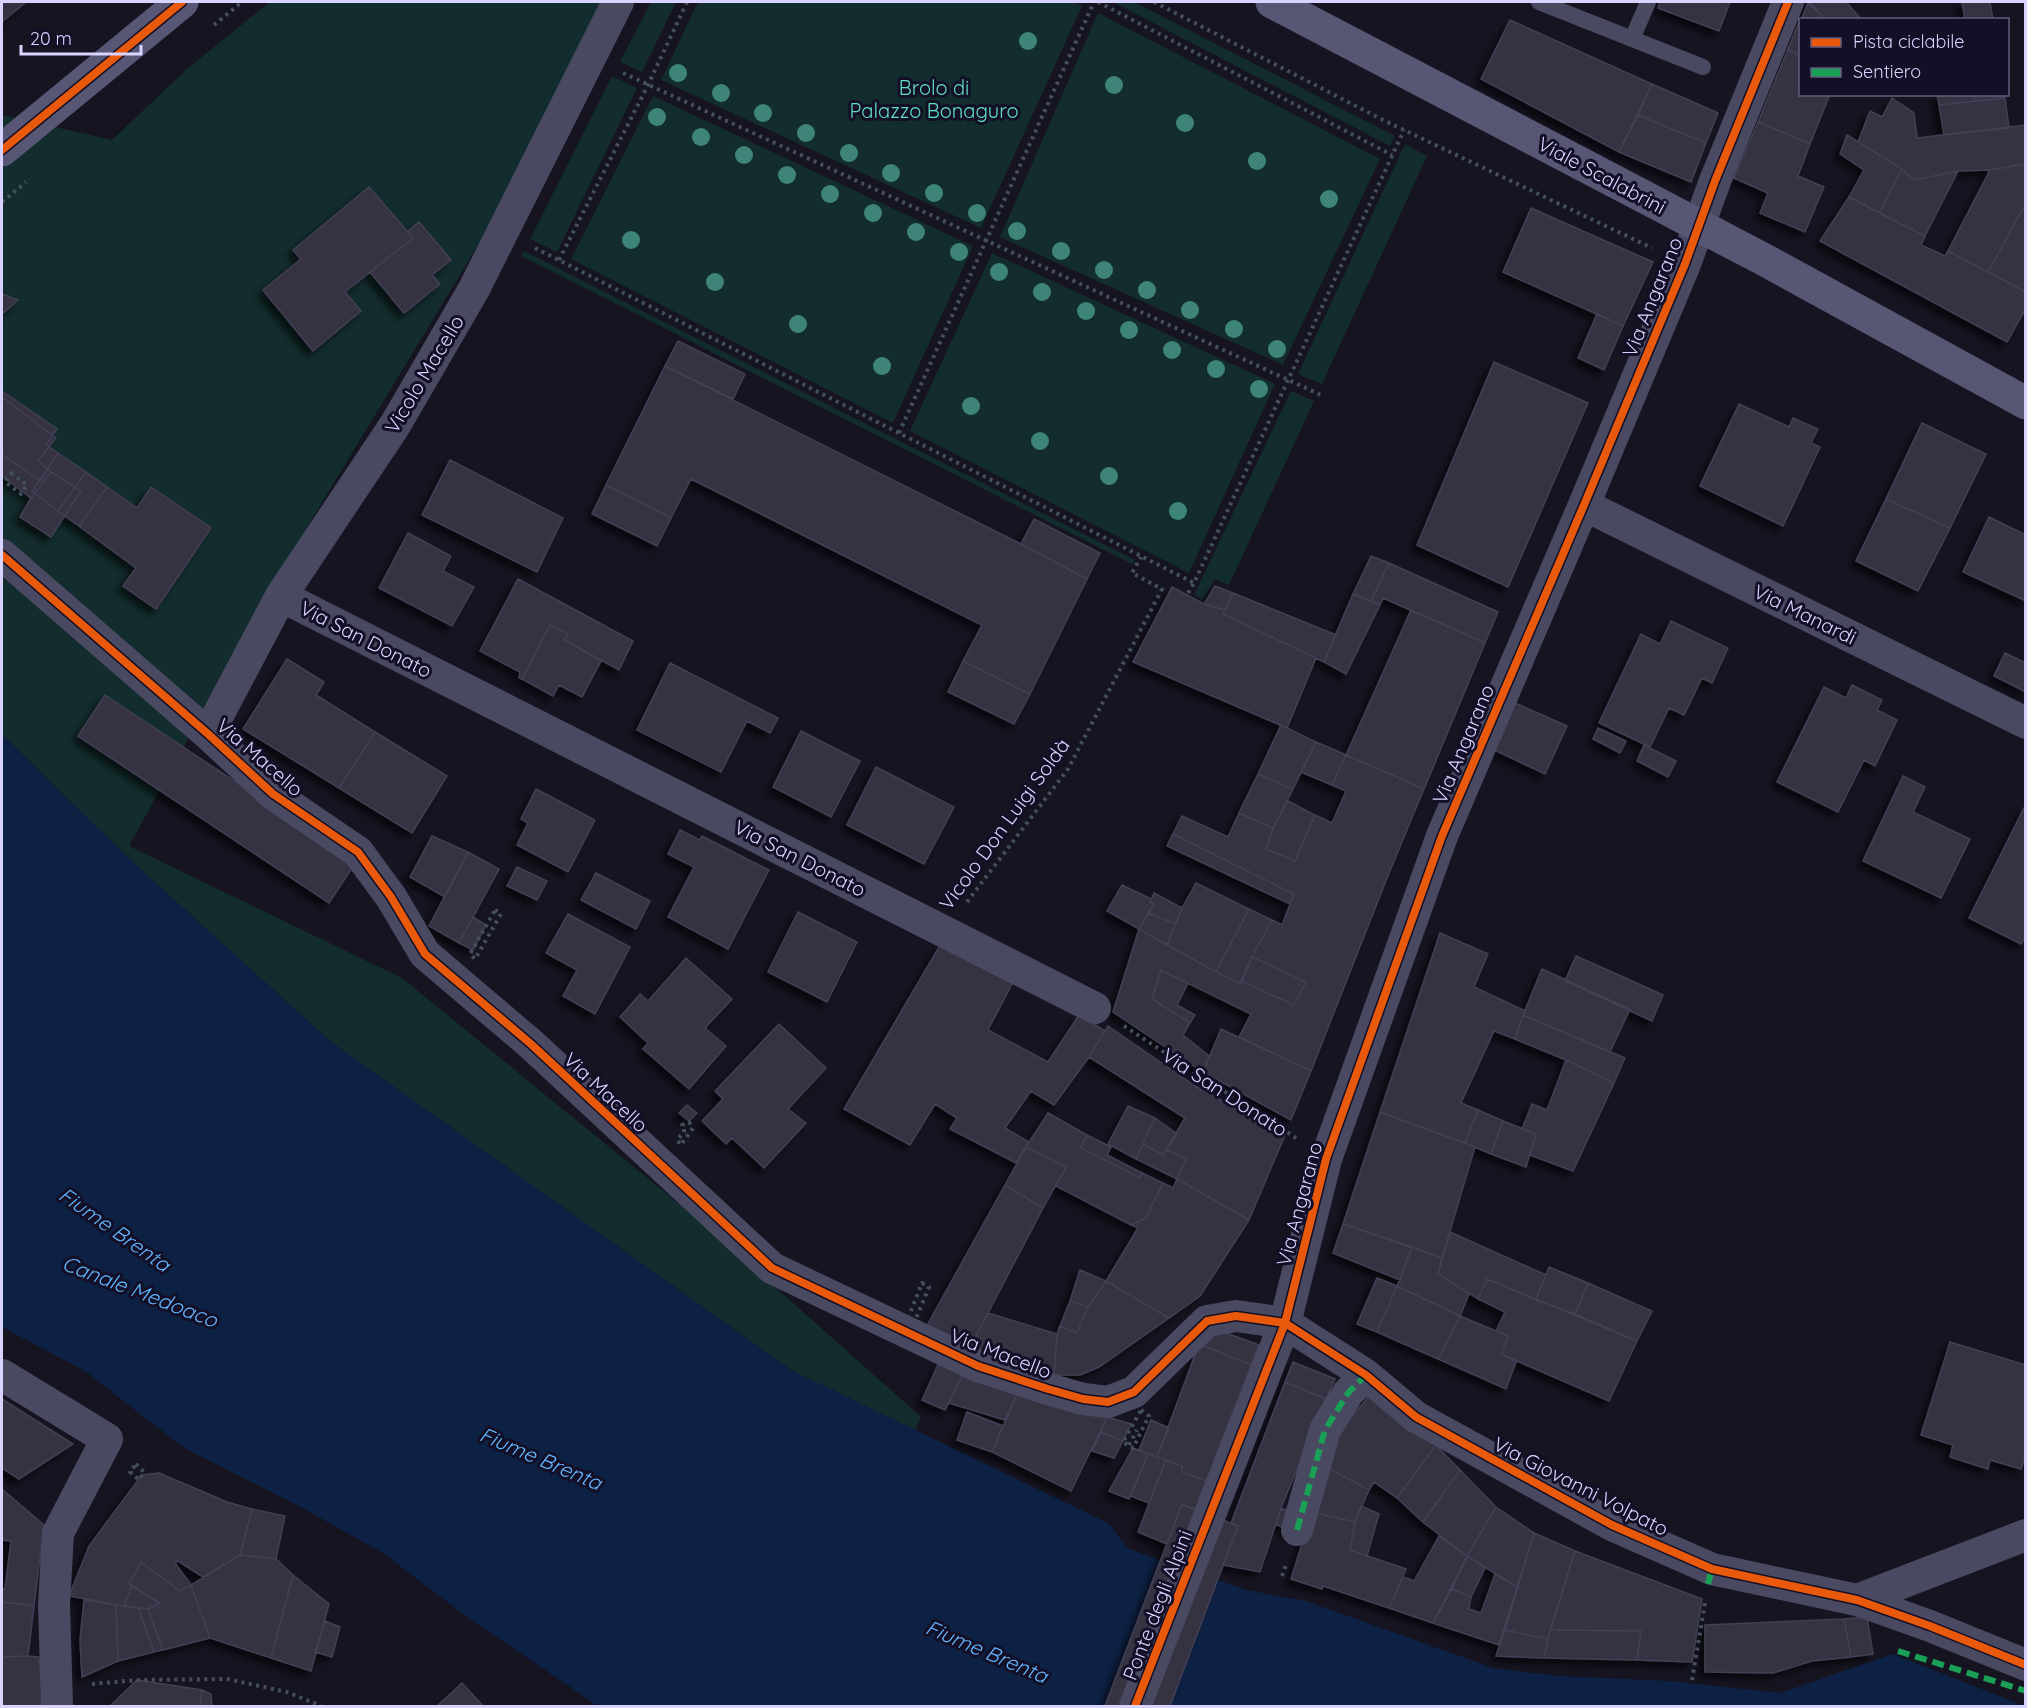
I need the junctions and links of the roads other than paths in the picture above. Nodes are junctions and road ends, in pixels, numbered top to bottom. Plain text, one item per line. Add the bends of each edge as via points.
1 (182, 2) edge
2 (618, 2) edge
3 (1272, 2) edge
4 (1539, 2) edge
5 (1648, 2) edge
6 (1788, 2) edge
7 (1632, 39) junction
8 (1703, 67) dead end
9 (2, 150) edge
10 (1699, 226) junction
11 (2025, 403) edge
12 (1584, 505) junction
13 (2, 555) edge
14 (281, 596) junction
15 (2025, 723) edge
16 (208, 734) junction
17 (1095, 1008) road end
18 (1285, 1323) junction
19 (2, 1375) edge
20 (1366, 1375) junction
21 (1209, 1515) joint
22 (1297, 1530) dead end
23 (2025, 1534) edge
24 (1857, 1600) junction
25 (2025, 1665) edge
26 (58, 1697) edge
27 (1135, 1707) edge

1 - 9 street
2 - 14 street, Vicolo Macello via 474,289 395,425
3 - 10 street, Viale Scalabrini
4 - 7 lane
5 - 7 lane
6 - 10 street, Via Angarano
7 - 8 lane
10 - 11 street, Viale Scalabrini
10 - 12 street, Via Angarano
12 - 15 street, Via Manardi
12 - 18 street, Via Angarano via 1442,836 1326,1159
13 - 16 street, Via Macello
14 - 16 street, Vicolo Macello
14 - 17 street, Via San Donato
16 - 18 street, Via Macello via 273,794 358,852 425,954 532,1046 772,1268 978,1366 1074,1397 1108,1402 1134,1392 1208,1321 1236,1316
18 - 20 street, Via Giovanni Volpato
18 - 21 street, Via Angarano
19 - 26 street via 107,1439 58,1533 54,1605
20 - 22 street via 1348,1393 1325,1430
20 - 24 street, Via Giovanni Volpato via 1416,1417 1710,1577
21 - 27 street, Ponte degli Alpini
23 - 24 street
24 - 25 street, Via Giovanni Volpato

